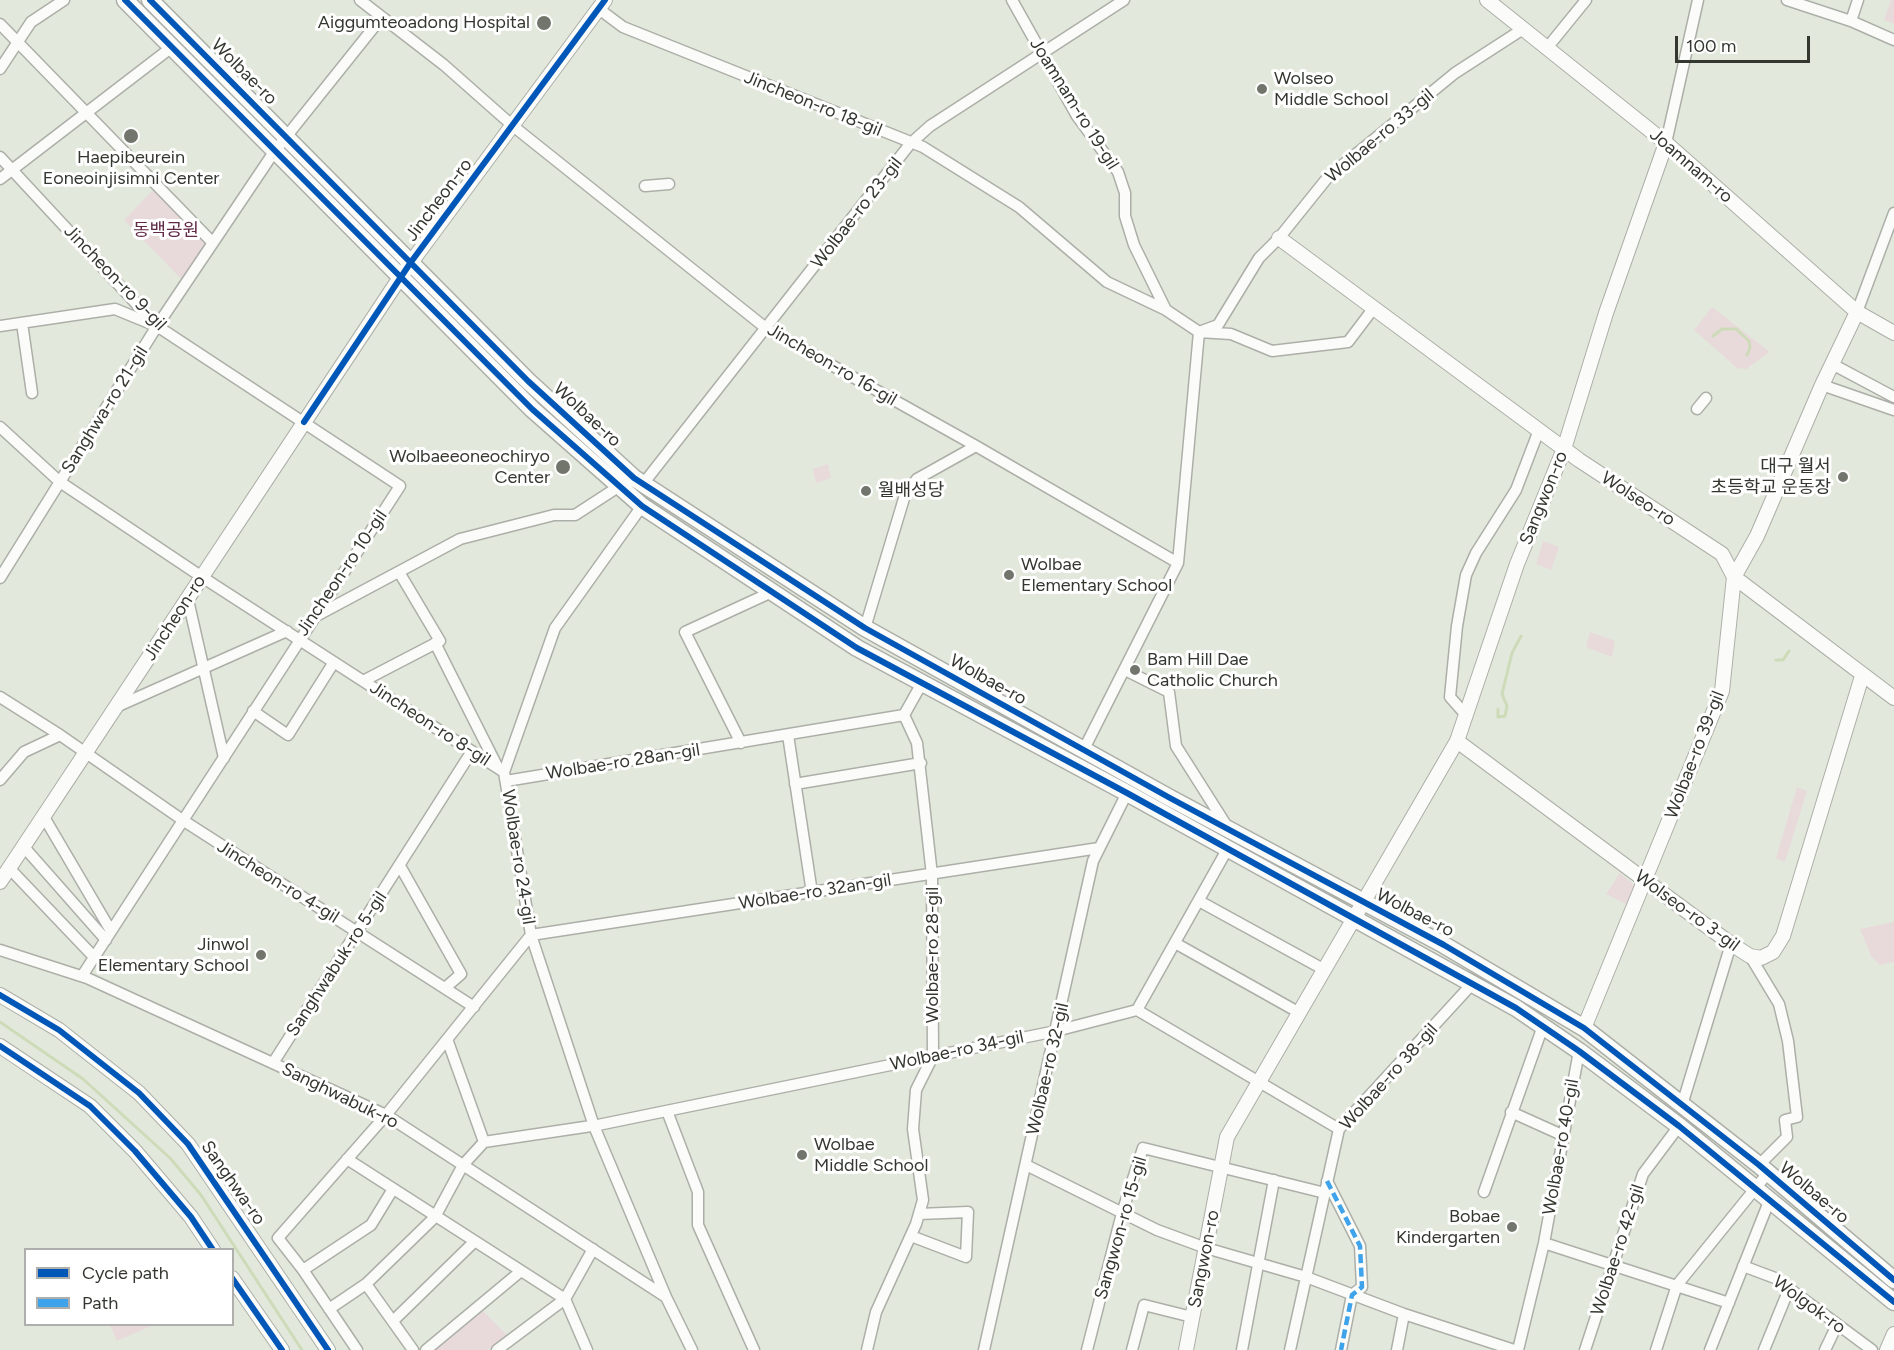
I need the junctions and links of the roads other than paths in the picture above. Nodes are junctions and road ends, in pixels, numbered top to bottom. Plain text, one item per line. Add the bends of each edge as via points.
1 (64, 0) edge
2 (125, 0) edge
3 (150, 0) edge
4 (360, 0) edge
5 (1012, 0) edge
6 (1124, 0) edge
7 (1486, 0) edge
8 (1586, 0) edge
9 (1698, 0) edge
10 (1787, 0) edge
11 (1858, 0) edge
12 (602, 4) edge
13 (382, 17) junction
14 (1851, 21) junction
15 (0, 24) edge
16 (1523, 29) junction
17 (1894, 40) edge
18 (18, 42) junction
19 (171, 47) junction
20 (1547, 48) junction
21 (1040, 53) junction
22 (0, 69) edge
23 (86, 114) junction
24 (513, 126) junction
25 (285, 135) junction
26 (1666, 143) junction
27 (910, 144) junction
28 (274, 152) junction
29 (0, 158) edge
30 (11, 170) junction
31 (0, 179) edge
32 (669, 184) dead end
33 (645, 186) dead end
34 (1894, 213) edge
35 (1279, 238) junction
36 (213, 243) junction
37 (411, 262) junction
38 (401, 276) junction
39 (1373, 309) junction
40 (1166, 310) junction
41 (1857, 312) junction
42 (22, 323) junction
43 (157, 326) junction
44 (0, 327) edge
45 (766, 329) junction
46 (1199, 332) junction
47 (1894, 333) edge
48 (1832, 364) junction
49 (1822, 385) junction
50 (32, 393) dead end
51 (1894, 397) edge
52 (1706, 399) dead end
53 (1697, 409) dead end
54 (1894, 410) edge
55 (304, 422) junction
56 (0, 427) edge
57 (1539, 430) junction
58 (976, 446) junction
59 (1564, 449) junction
60 (60, 482) junction
61 (643, 484) junction
62 (618, 487) junction
63 (642, 506) junction
64 (1178, 563) junction
65 (399, 572) junction
66 (202, 577) junction
67 (1734, 577) junction
68 (0, 578) edge
69 (774, 591) junction
70 (189, 600) junction
71 (313, 617) junction
72 (865, 628) junction
73 (287, 631) junction
74 (299, 639) junction
75 (437, 642) junction
76 (334, 662) junction
77 (203, 667) junction
78 (1125, 670) junction
79 (1862, 676) junction
80 (363, 681) junction
81 (922, 683) junction
82 (0, 697) edge
83 (1894, 698) edge
84 (116, 707) junction
85 (253, 711) junction
86 (1465, 714) junction
87 (904, 715) junction
88 (60, 735) junction
89 (788, 735) junction
90 (1457, 741) junction
91 (741, 742) junction
92 (1084, 749) junction
93 (472, 752) junction
94 (86, 753) junction
95 (224, 758) junction
96 (921, 763) junction
97 (502, 773) junction
98 (0, 780) edge
99 (795, 784) junction
100 (1127, 793) junction
101 (44, 817) junction
102 (184, 821) junction
103 (1229, 830) junction
104 (24, 847) junction
105 (1099, 848) junction
106 (1228, 848) junction
107 (400, 866) junction
108 (4, 873) edge
109 (932, 875) junction
110 (1646, 882) junction
111 (812, 893) junction
112 (1199, 901) junction
113 (1362, 903) junction
114 (1353, 918) junction
115 (358, 933) junction
116 (109, 935) junction
117 (531, 935) junction
118 (1175, 943) junction
119 (1731, 944) junction
120 (0, 950) edge
121 (1750, 956) junction
122 (94, 957) junction
123 (1323, 969) junction
124 (82, 976) junction
125 (1472, 984) junction
126 (445, 988) junction
127 (0, 995) edge
128 (474, 1007) junction
129 (1137, 1010) junction
130 (1298, 1012) junction
131 (1543, 1026) junction
132 (1584, 1028) junction
133 (1056, 1031) junction
134 (447, 1039) junction
135 (0, 1046) edge
136 (1579, 1051) junction
137 (933, 1056) junction
138 (273, 1063) junction
139 (1258, 1084) junction
140 (1682, 1105) junction
141 (667, 1111) junction
142 (1511, 1112) junction
143 (386, 1115) junction
144 (594, 1126) junction
145 (1679, 1126) junction
146 (1339, 1129) junction
147 (1562, 1135) junction
148 (484, 1142) junction
149 (348, 1159) junction
150 (464, 1165) junction
151 (1026, 1165) junction
152 (1222, 1167) junction
153 (1763, 1170) junction
154 (1274, 1180) junction
155 (1328, 1180) junction
156 (1756, 1188) junction
157 (393, 1189) junction
158 (1484, 1192) dead end
159 (1325, 1193) junction
160 (1770, 1199) junction
161 (1122, 1213) junction
162 (919, 1214) junction
163 (435, 1217) junction
164 (911, 1236) junction
165 (474, 1242) junction
166 (1544, 1243) junction
167 (212, 1248) edge
168 (1206, 1248) junction
169 (593, 1249) junction
170 (1258, 1264) junction
171 (1614, 1264) junction
172 (1743, 1266) junction
173 (303, 1270) junction
174 (521, 1271) junction
175 (1306, 1277) junction
176 (1894, 1280) edge
177 (234, 1281) edge
178 (366, 1284) junction
179 (1677, 1285) junction
180 (1789, 1289) junction
181 (1352, 1295) junction
182 (666, 1297) junction
183 (565, 1299) junction
184 (1894, 1302) edge
185 (1729, 1304) junction
186 (329, 1309) junction
187 (1404, 1314) junction
188 (1192, 1317) junction
189 (393, 1321) junction
190 (1837, 1325) junction
191 (1894, 1334) edge
192 (282, 1350) edge
193 (328, 1350) edge
194 (357, 1350) edge
195 (413, 1350) edge
196 (426, 1350) edge
197 (496, 1350) edge
198 (587, 1350) edge
199 (692, 1350) edge
200 (754, 1350) edge
201 (867, 1350) edge
202 (984, 1350) edge
203 (1087, 1350) edge
204 (1132, 1350) edge
205 (1186, 1350) edge
206 (1242, 1350) edge
207 (1290, 1350) edge
208 (1341, 1350) edge
209 (1396, 1350) edge
210 (1516, 1350) edge
211 (1585, 1350) edge
212 (1656, 1350) edge
213 (1710, 1350) edge
214 (1764, 1350) edge
215 (1825, 1350) edge
216 (1872, 1350) edge
217 (1887, 1350) edge

1 - 18 street via 31,22
2 - 19 main road, Wolbae-ro
3 - 25 main road, Wolbae-ro
4 - 13 street
5 - 21 street, Joamnam-ro 19-gil
6 - 21 street, Wolbae-ro 23-gil
7 - 16 street, Joamnam-ro
8 - 20 street
9 - 26 street, Sangwon-ro
10 - 14 street
11 - 14 street
12 - 24 street, Jincheon-ro
12 - 27 street, Jincheon-ro 18-gil via 623,27
13 - 24 street
13 - 25 street, Sanghwa-ro 21-gil
14 - 17 street
15 - 18 street
16 - 20 street, Joamnam-ro
16 - 35 street, Wolbae-ro 33-gil via 1455,73 1328,177
18 - 22 street
18 - 23 street
19 - 23 street
19 - 28 main road, Wolbae-ro
20 - 26 street, Joamnam-ro
21 - 27 street, Wolbae-ro 23-gil via 930,126
21 - 40 street, Joamnam-ro 19-gil via 1077,116 1118,172 1134,244
23 - 30 street
23 - 36 street
24 - 37 street, Jincheon-ro
24 - 45 street, Jincheon-ro 16-gil
25 - 28 street, Sanghwa-ro 21-gil
25 - 37 main road, Wolbae-ro
26 - 41 street, Joamnam-ro
26 - 59 street, Sangwon-ro via 1606,313
27 - 40 street, Jincheon-ro 18-gil via 922,147 1019,207 1107,282
27 - 45 street, Wolbae-ro 23-gil
28 - 36 street, Sanghwa-ro 21-gil
28 - 38 main road, Wolbae-ro
29 - 30 street, Jincheon-ro 9-gil
30 - 31 street
30 - 43 street, Jincheon-ro 9-gil
32 - 33 street
34 - 41 street
35 - 39 street, Wolseo-ro
35 - 46 street, Wolbae-ro 33-gil via 1259,258 1218,326
36 - 43 street, Sanghwa-ro 21-gil
37 - 38 street, Jincheon-ro
37 - 61 main road, Wolbae-ro via 528,381
38 - 55 street, Jincheon-ro
38 - 62 main road, Wolbae-ro via 532,410
39 - 46 street via 1348,342 1272,351 1231,333
39 - 57 street, Wolseo-ro
40 - 46 street, Jincheon-ro 18-gil
41 - 47 street, Joamnam-ro
41 - 48 street, Wolbae-ro 39-gil
42 - 43 street via 115,309
42 - 44 street
42 - 50 street
43 - 55 street, Jincheon-ro 9-gil
43 - 60 street, Sanghwa-ro 21-gil
45 - 58 street, Jincheon-ro 16-gil
45 - 61 street, Wolbae-ro 23-gil
46 - 64 street
48 - 49 street, Wolbae-ro 39-gil
48 - 51 street
49 - 54 street
49 - 67 street, Wolbae-ro 39-gil via 1757,536
52 - 53 street
55 - 66 street, Jincheon-ro
55 - 71 street, Jincheon-ro 10-gil via 400,486
56 - 60 street, Jincheon-ro 8-gil
57 - 59 street, Wolseo-ro
57 - 86 street via 1516,490 1466,575 1449,697
58 - 64 street, Jincheon-ro 16-gil
58 - 72 street via 917,479 905,495
59 - 67 street, Wolseo-ro via 1722,554
59 - 86 street, Sangwon-ro via 1517,564
60 - 66 street, Jincheon-ro 8-gil
60 - 68 street, Sanghwa-ro 21-gil
61 - 72 main road, Wolbae-ro
62 - 63 main road, Wolbae-ro
62 - 65 street via 575,515 554,515 460,539
63 - 69 main road, Wolbae-ro
63 - 97 street, Wolbae-ro 24-gil via 555,628
64 - 78 street
65 - 71 street
65 - 75 street
66 - 70 street, Jincheon-ro
66 - 73 street, Jincheon-ro 8-gil
67 - 79 street, Wolseo-ro
67 - 110 street, Wolbae-ro 39-gil via 1722,691
69 - 81 main road, Wolbae-ro via 857,648
69 - 91 street via 686,632
70 - 77 street
70 - 84 street, Jincheon-ro
71 - 74 street, Jincheon-ro 10-gil
72 - 92 main road, Wolbae-ro
73 - 74 street, Jincheon-ro 8-gil
73 - 77 street
74 - 76 street, Jincheon-ro 8-gil
74 - 85 street, Jincheon-ro 10-gil
75 - 80 street, Jincheon-ro 8-gil
75 - 97 street, Jincheon-ro 8-gil
76 - 80 street, Jincheon-ro 8-gil
76 - 85 street via 288,735
77 - 84 street
77 - 95 street
78 - 92 street
78 - 103 street via 1169,692 1176,746
79 - 83 street, Wolseo-ro
79 - 121 street, Wolseo-ro 3-gil via 1783,936 1773,952 1761,958
80 - 93 street, Jincheon-ro 8-gil
81 - 87 street
81 - 100 main road, Wolbae-ro
82 - 88 street, Jincheon-ro 4-gil
84 - 94 street, Jincheon-ro
85 - 95 street, Jincheon-ro 10-gil
86 - 90 street, Sangwon-ro
87 - 89 street, Wolbae-ro 28an-gil
87 - 96 street, Wolbae-ro 28-gil via 918,743
88 - 94 street, Jincheon-ro 4-gil
88 - 98 street via 24,752
89 - 91 street, Wolbae-ro 28an-gil
89 - 99 street
90 - 110 street, Wolseo-ro 3-gil
90 - 113 street, Sangwon-ro
91 - 97 street, Wolbae-ro 28an-gil
92 - 103 main road, Wolbae-ro
93 - 97 street, Jincheon-ro 8-gil
93 - 107 street, Sanghwabuk-ro 5-gil
94 - 101 street, Jincheon-ro
94 - 102 street, Jincheon-ro 4-gil
95 - 102 street, Jincheon-ro 10-gil
96 - 99 street
96 - 109 street, Wolbae-ro 28-gil
97 - 117 street, Wolbae-ro 24-gil
99 - 111 street
100 - 105 street, Wolbae-ro 32-gil
100 - 106 main road, Wolbae-ro
101 - 104 street, Jincheon-ro
101 - 116 street
102 - 115 street, Jincheon-ro 4-gil
102 - 116 street, Jincheon-ro 10-gil
103 - 113 main road, Wolbae-ro
104 - 108 street, Jincheon-ro
104 - 116 street
105 - 109 street, Wolbae-ro 32an-gil
105 - 133 street, Wolbae-ro 32-gil
106 - 112 street
106 - 114 main road, Wolbae-ro
107 - 115 street, Sanghwabuk-ro 5-gil
107 - 126 street, Sanghwabuk-ro 5-gil via 461,974
108 - 122 street
109 - 111 street, Wolbae-ro 32an-gil
109 - 137 street, Wolbae-ro 28-gil
110 - 119 street, Wolseo-ro 3-gil
110 - 132 street, Wolbae-ro 39-gil
111 - 117 street, Wolbae-ro 32an-gil
112 - 118 street
112 - 123 street
113 - 114 street, Sangwon-ro
113 - 132 main road, Wolbae-ro via 1443,945
114 - 123 street, Sangwon-ro
114 - 125 main road, Wolbae-ro
115 - 126 street, Jincheon-ro 4-gil
115 - 138 street, Sanghwabuk-ro 5-gil
116 - 122 street, Jincheon-ro 10-gil
117 - 128 street
117 - 144 street, Wolbae-ro 24-gil
118 - 129 street
118 - 130 street
119 - 121 street, Wolseo-ro 3-gil
119 - 140 street
120 - 124 street, Sanghwabuk-ro
121 - 153 street via 1779,1004 1788,1041 1797,1117 1785,1120 1787,1137
122 - 124 street, Jincheon-ro 10-gil
123 - 130 street, Sangwon-ro
124 - 138 street, Sanghwabuk-ro
125 - 131 main road, Wolbae-ro
125 - 146 street, Wolbae-ro 38-gil
126 - 128 street, Jincheon-ro 4-gil
127 - 193 street, Sanghwa-ro via 59,1030 139,1093 188,1144
128 - 134 street
129 - 133 street, Wolbae-ro 34-gil
129 - 139 street
130 - 139 street, Sangwon-ro
131 - 136 main road, Wolbae-ro
131 - 142 street
132 - 140 main road, Wolbae-ro
133 - 137 street, Wolbae-ro 34-gil
133 - 151 street, Wolbae-ro 32-gil
134 - 143 street
134 - 148 street
135 - 167 street via 90,1106 184,1208
136 - 145 main road, Wolbae-ro
136 - 147 street, Wolbae-ro 40-gil
137 - 141 street, Wolbae-ro 34-gil
137 - 162 street, Wolbae-ro 28-gil via 916,1090 913,1129 923,1200
138 - 143 street, Sanghwabuk-ro
139 - 146 street
139 - 152 street, Sangwon-ro via 1227,1137
140 - 153 main road, Wolbae-ro
141 - 144 street, Wolbae-ro 34-gil
141 - 200 street via 698,1192 698,1225
142 - 147 street
142 - 158 street
143 - 149 street
143 - 150 street, Sanghwabuk-ro
144 - 148 street
144 - 182 street, Wolbae-ro 24-gil
145 - 156 main road, Wolbae-ro
145 - 171 street, Wolbae-ro 42-gil via 1642,1174
146 - 155 street, Wolbae-ro 38-gil
147 - 166 street, Wolbae-ro 40-gil
148 - 150 street
149 - 157 street
149 - 173 street via 278,1238
150 - 163 street
150 - 169 street, Sanghwabuk-ro
151 - 161 street
151 - 202 street, Wolbae-ro 32-gil
152 - 154 street
152 - 161 street, Sangwon-ro 15-gil via 1143,1148
152 - 168 street, Sangwon-ro
153 - 156 street
153 - 176 main road, Wolbae-ro
154 - 159 street
154 - 170 street
155 - 159 street, Wolbae-ro 38-gil
155 - 181 street via 1360,1246 1362,1287
156 - 160 main road, Wolbae-ro
156 - 179 street
157 - 163 street
157 - 173 street via 371,1225
159 - 175 street, Wolbae-ro 38-gil
160 - 172 street
160 - 184 main road, Wolbae-ro
161 - 168 street
161 - 203 street, Sangwon-ro 15-gil
162 - 164 street, Wolbae-ro 28-gil
162 - 164 street via 968,1212 966,1257
163 - 165 street
163 - 178 street
164 - 201 street, Wolbae-ro 28-gil via 876,1312
165 - 174 street
165 - 189 street
166 - 171 street
166 - 210 street, Wolbae-ro 40-gil
168 - 170 street
168 - 188 street, Sangwon-ro
169 - 182 street, Sanghwabuk-ro
169 - 183 street
170 - 175 street
170 - 206 street
171 - 179 street
171 - 211 street, Wolbae-ro 42-gil
172 - 180 street, Wolgok-ro via 1775,1278
172 - 185 street
173 - 186 street
174 - 183 street
174 - 196 street
175 - 181 street
175 - 207 street, Wolbae-ro 38-gil
177 - 192 street
178 - 186 street
178 - 189 street
179 - 185 street
179 - 212 street
180 - 190 street, Wolgok-ro
180 - 214 street
181 - 187 street
181 - 208 street
182 - 199 street
183 - 197 street
183 - 198 street
185 - 213 street
186 - 194 street
187 - 209 street
187 - 210 street
188 - 204 street via 1144,1305
188 - 205 street, Sangwon-ro
189 - 195 street
190 - 215 street
190 - 216 street, Wolgok-ro
191 - 217 street

